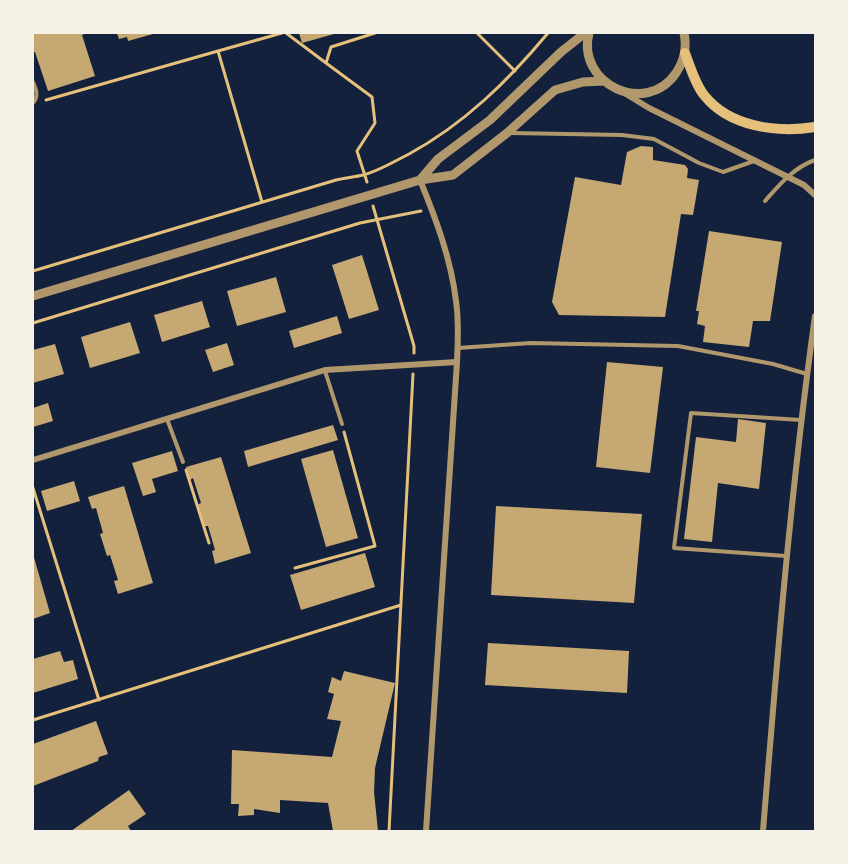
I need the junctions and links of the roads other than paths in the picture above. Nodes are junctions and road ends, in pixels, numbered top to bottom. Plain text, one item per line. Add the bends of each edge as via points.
1 (587, 33) edge
2 (684, 33) edge
3 (685, 53) junction
4 (603, 81) junction
5 (33, 82) edge
6 (620, 91) junction
7 (33, 103) edge
8 (815, 127) edge
9 (507, 133) junction
10 (815, 160) edge
11 (754, 161) junction
12 (787, 176) junction
13 (420, 180) junction
14 (815, 195) edge
15 (765, 201) dead end
16 (33, 296) edge
17 (815, 316) edge
18 (458, 348) junction
19 (457, 362) junction
20 (325, 370) junction
21 (807, 374) junction
22 (167, 419) junction
23 (802, 420) junction
24 (342, 424) road end
25 (33, 460) edge
26 (183, 462) road end
27 (788, 556) junction
28 (426, 831) edge
29 (763, 831) edge

1 - 4 street via 589,57
1 - 13 street via 561,52 490,120 438,159
2 - 3 street
3 - 6 street via 677,72 662,87 639,94
3 - 8 main road via 702,93 724,114 767,128
4 - 6 street
4 - 9 street via 555,90
5 - 7 lane
6 - 11 street
9 - 11 lane via 622,135 654,140 723,172
9 - 13 street via 453,175
10 - 12 lane
11 - 12 street
12 - 14 street
12 - 15 lane
13 - 16 street
13 - 18 street via 440,231 456,299
17 - 21 street
18 - 19 street
18 - 21 lane via 531,343 678,346
19 - 20 street
19 - 28 street
20 - 22 street
20 - 24 lane
21 - 23 street
22 - 25 street
22 - 26 lane
23 - 27 street
23 - 27 lane via 691,413 674,548
27 - 29 street

